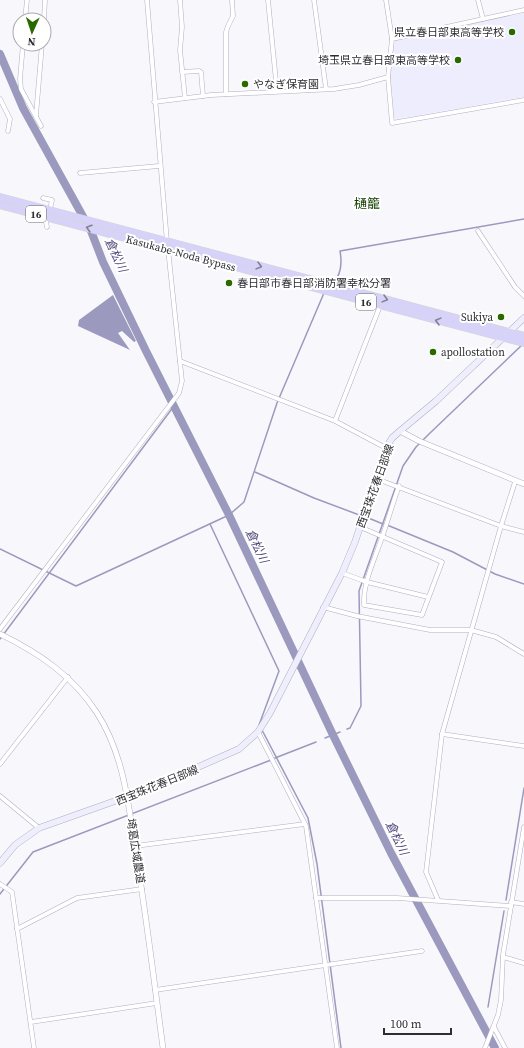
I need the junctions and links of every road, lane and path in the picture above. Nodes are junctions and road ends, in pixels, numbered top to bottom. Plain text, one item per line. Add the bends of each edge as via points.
1 (27, 0) edge
2 (45, 0) edge
3 (146, 0) edge
4 (180, 0) edge
5 (232, 0) edge
6 (268, 0) edge
7 (314, 0) edge
8 (386, 0) edge
9 (478, 0) edge
10 (524, 10) edge
11 (26, 12) edge
12 (44, 12) edge
13 (483, 19) junction
14 (392, 39) junction
15 (22, 52) edge
16 (41, 52) edge
17 (182, 72) junction
18 (388, 77) junction
19 (326, 89) junction
20 (278, 91) junction
21 (226, 94) junction
22 (202, 96) junction
23 (0, 98) edge
24 (185, 98) junction
25 (524, 100) edge
26 (154, 102) junction
27 (36, 115) junction
28 (41, 126) dead end
29 (8, 131) dead end
30 (159, 166) junction
31 (80, 174) dead end
32 (0, 198) edge
33 (43, 198) dead end
34 (0, 205) edge
35 (51, 205) dead end
36 (478, 231) dead end
37 (167, 242) junction
38 (168, 250) junction
39 (524, 296) edge
40 (380, 306) junction
41 (524, 318) edge
42 (510, 332) junction
43 (524, 336) edge
44 (503, 338) junction
45 (524, 344) edge
46 (180, 361) junction
47 (335, 421) junction
48 (400, 431) junction
49 (386, 448) junction
50 (378, 478) junction
51 (515, 482) junction
52 (524, 484) edge
53 (399, 486) junction
54 (501, 526) junction
55 (360, 527) junction
56 (524, 532) edge
57 (382, 537) junction
58 (342, 573) junction
59 (367, 582) junction
60 (428, 597) junction
61 (323, 607) junction
62 (0, 629) edge
63 (471, 630) junction
64 (0, 634) edge
65 (524, 654) edge
66 (68, 677) junction
67 (258, 732) junction
68 (442, 734) junction
69 (524, 746) edge
70 (0, 764) edge
71 (0, 796) edge
72 (128, 797) junction
73 (305, 824) junction
74 (524, 827) edge
75 (39, 828) junction
76 (135, 846) junction
77 (0, 863) edge
78 (0, 884) edge
79 (142, 889) junction
80 (317, 898) junction
81 (438, 900) junction
82 (511, 904) junction
83 (524, 904) edge
84 (17, 929) junction
85 (422, 951) dead end
86 (502, 957) junction
87 (524, 963) edge
88 (326, 966) junction
89 (155, 990) junction
90 (157, 1003) junction
91 (31, 1022) junction
92 (494, 1027) junction
93 (34, 1048) edge
94 (163, 1048) edge
95 (337, 1048) edge
96 (485, 1048) edge
97 (505, 1048) edge

1 - 11 street
2 - 12 street
3 - 26 street
4 - 17 street
5 - 21 street via 233,16 226,32
6 - 20 street
7 - 19 street
8 - 14 street
9 - 13 street
10 - 13 street
13 - 14 street
14 - 18 street
15 - 27 street via 21,89
16 - 27 street
17 - 22 street via 202,72
17 - 24 street
18 - 19 street via 350,87
18 - 25 street via 392,123
19 - 20 street
20 - 21 street
21 - 22 street
22 - 24 street
23 - 29 street via 10,119
24 - 26 street
26 - 30 street
27 - 28 street
30 - 31 street
30 - 37 street
32 - 37 highway, Kasukabe-Noda Bypass / 16
33 - 35 street via 52,200
38 -> 34 highway, Kasukabe-Noda Bypass / 16
36 - 39 street
37 - 38 street
37 -> 42 highway, Kasukabe-Noda Bypass / 16
38 - 40 highway, Kasukabe-Noda Bypass / 16
38 - 46 street
44 -> 40 highway, Kasukabe-Noda Bypass / 16
40 - 47 street
41 - 42 main road, 西宝珠花春日部線
42 - 43 highway, Kasukabe-Noda Bypass / 16
42 - 44 main road, 西宝珠花春日部線
44 - 45 highway, Kasukabe-Noda Bypass / 16
44 - 48 main road, 西宝珠花春日部線
46 - 47 street
46 - 62 street via 182,381 179,393
47 - 49 street
48 - 49 main road, 西宝珠花春日部線
48 - 51 street
49 - 50 main road, 西宝珠花春日部線
50 - 53 street
50 - 55 main road, 西宝珠花春日部線
51 - 52 street
51 - 54 street
53 - 54 street
53 - 57 street
54 - 56 street
54 - 63 street
55 - 57 street
55 - 58 main road, 西宝珠花春日部線
57 - 59 street
57 - 60 street via 442,562
58 - 59 street
58 - 61 main road, 西宝珠花春日部線
59 - 60 street
59 - 60 street via 364,605 422,615
61 - 63 street via 430,630
61 - 67 main road, 西宝珠花春日部線 via 289,677
63 - 65 street via 496,637
63 - 68 street
64 - 66 street, 埼葛広域農道 via 45,658
66 - 70 street
66 - 72 street, 埼葛広域農道 via 97,713 111,738
67 - 72 main road, 西宝珠花春日部線 via 239,749
67 - 73 street
68 - 69 street
68 - 81 street via 426,872
71 - 75 street
72 - 75 main road, 西宝珠花春日部線
72 - 76 street, 埼葛広域農道
73 - 76 street
73 - 80 street
74 - 82 street
75 - 77 main road, 西宝珠花春日部線 via 15,845
76 - 79 street, 埼葛広域農道
78 - 84 street via 12,892
79 - 84 street via 77,898
79 - 89 street, 埼葛広域農道
80 - 81 street
80 - 88 street
81 - 82 street
82 - 83 street
82 - 86 street
84 - 91 street
85 - 88 street
86 - 87 street
86 - 92 street via 501,1000
88 - 89 street
88 - 95 street
89 - 90 street, 埼葛広域農道
90 - 91 street
90 - 94 street, 埼葛広域農道
91 - 93 street
92 - 96 street
92 - 97 street

